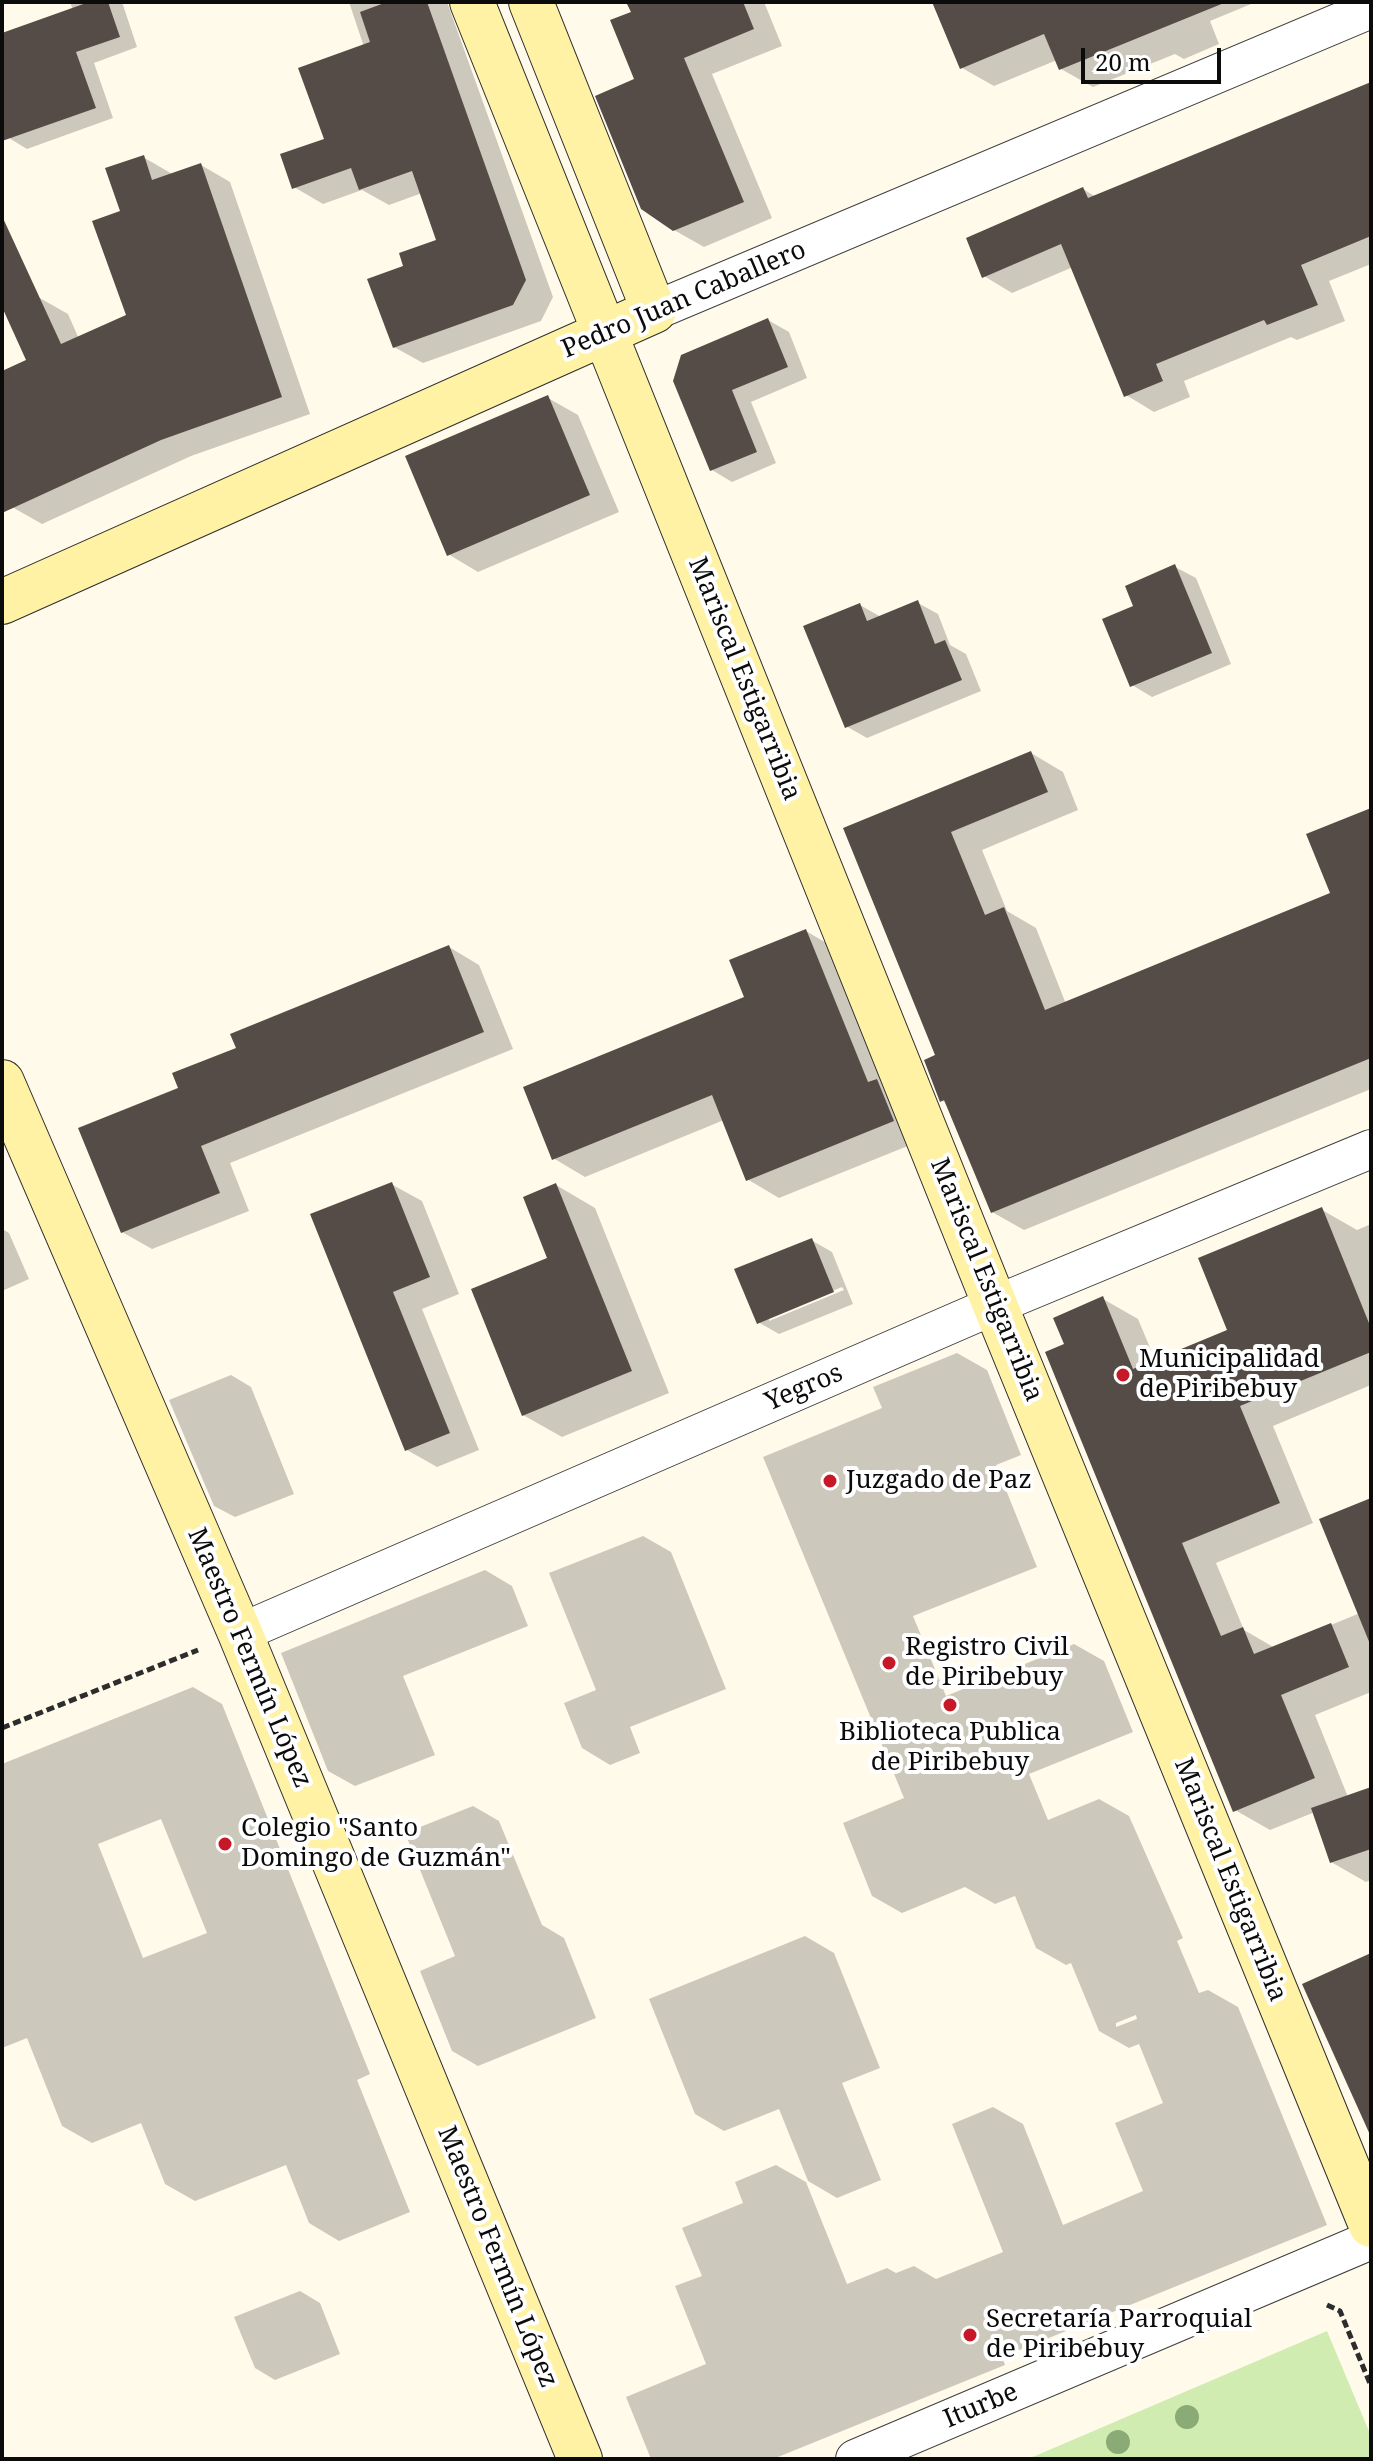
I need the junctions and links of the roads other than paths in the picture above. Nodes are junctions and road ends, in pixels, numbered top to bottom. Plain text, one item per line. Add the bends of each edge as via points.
1 (472, 2) edge
2 (531, 2) edge
3 (1371, 9) edge
4 (654, 311) junction
5 (606, 333) junction
6 (2, 602) edge
7 (2, 1082) edge
8 (1371, 1149) edge
9 (995, 1305) junction
10 (240, 1633) junction
11 (1371, 2225) edge
12 (1371, 2240) edge
13 (580, 2459) edge
14 (855, 2459) edge

1 - 5 street, Mariscal Estigarribia
2 - 4 street
3 - 4 street, Pedro Juan Caballero
4 - 5 street, Pedro Juan Caballero
5 - 6 street, Pedro Juan Caballero
5 - 9 street, Mariscal Estigarribia
7 - 10 street, Maestro Fermín López
8 - 9 street, Yegros
9 - 10 street, Yegros
9 - 11 street, Mariscal Estigarribia
10 - 13 street, Maestro Fermín López
12 - 14 street, Iturbe

